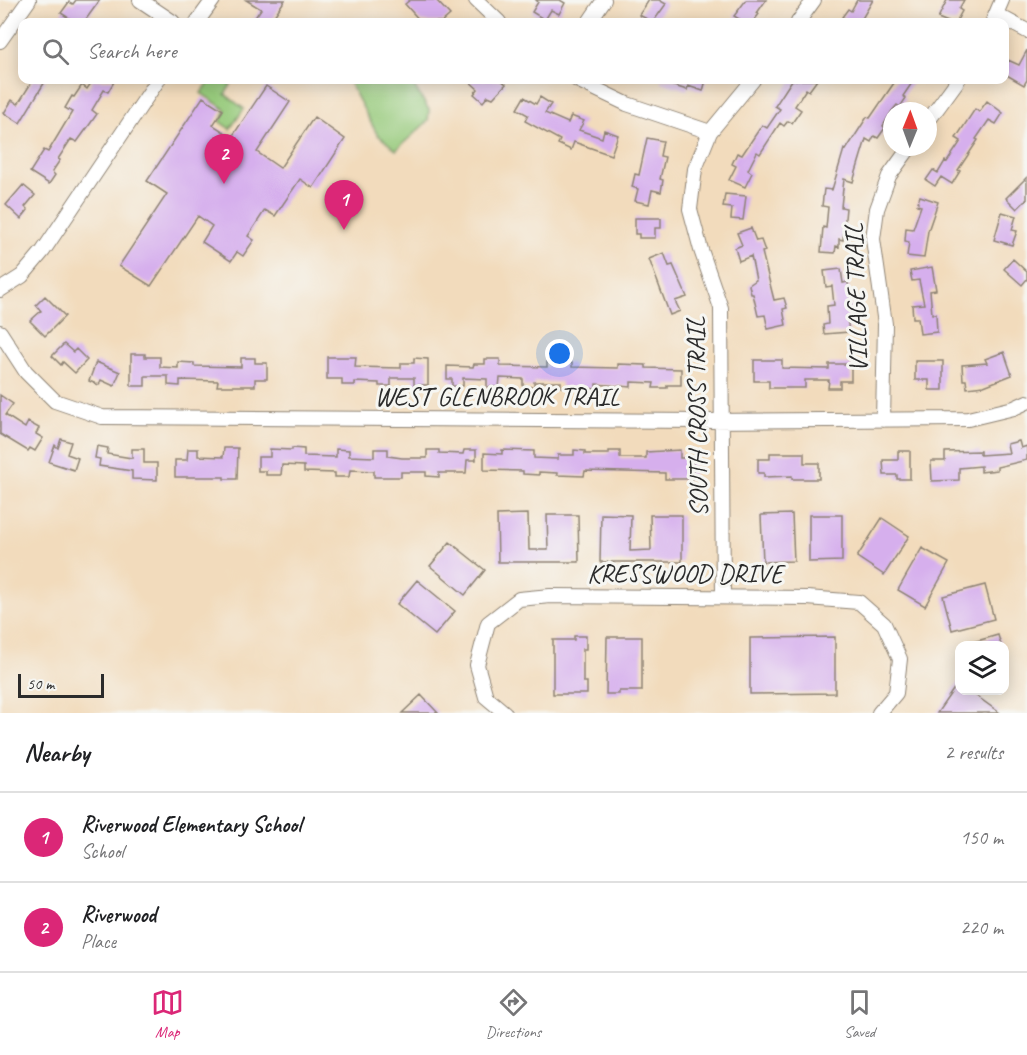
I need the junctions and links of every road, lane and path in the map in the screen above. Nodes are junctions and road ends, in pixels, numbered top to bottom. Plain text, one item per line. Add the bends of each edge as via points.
1 (29, 0) edge
2 (140, 0) edge
3 (213, 0) edge
4 (476, 0) edge
5 (604, 0) edge
6 (814, 0) edge
7 (1002, 0) edge
8 (167, 18) edge
9 (200, 18) edge
10 (495, 18) edge
11 (592, 18) edge
12 (801, 18) edge
13 (994, 18) edge
14 (1009, 24) edge
15 (1027, 31) edge
16 (0, 41) edge
17 (156, 84) edge
18 (585, 84) edge
19 (750, 84) edge
20 (955, 84) edge
21 (937, 109) edge
22 (710, 132) junction
23 (903, 156) edge
24 (0, 290) edge
25 (0, 332) edge
26 (1027, 402) edge
27 (883, 420) junction
28 (723, 421) junction
29 (723, 597) junction
30 (504, 713) edge
31 (879, 713) edge

1 - 16 street
2 - 8 street
3 - 9 street
4 - 10 street
5 - 11 street
6 - 12 street
7 - 13 street
14 - 15 street
17 - 24 street via 43,251 22,276
18 - 22 street via 627,104
19 - 22 street, SOUTH CROSS TRAIL
20 - 21 street
22 - 28 street, SOUTH CROSS TRAIL via 695,169 690,209 721,308
23 - 27 street, VILLAGE TRAIL via 889,176 877,209 873,239 885,324
25 - 28 street, WEST GLENBROOK TRAIL via 26,372 55,401 102,417
26 - 27 street, WEST GLENBROOK TRAIL via 968,419
27 - 28 street, WEST GLENBROOK TRAIL
28 - 29 street, SOUTH CROSS TRAIL
29 - 30 street, KRESSWOOD DRIVE via 519,599 488,623 477,665 486,697
29 - 31 street, KRESSWOOD DRIVE via 859,602 884,624 900,659 896,693

